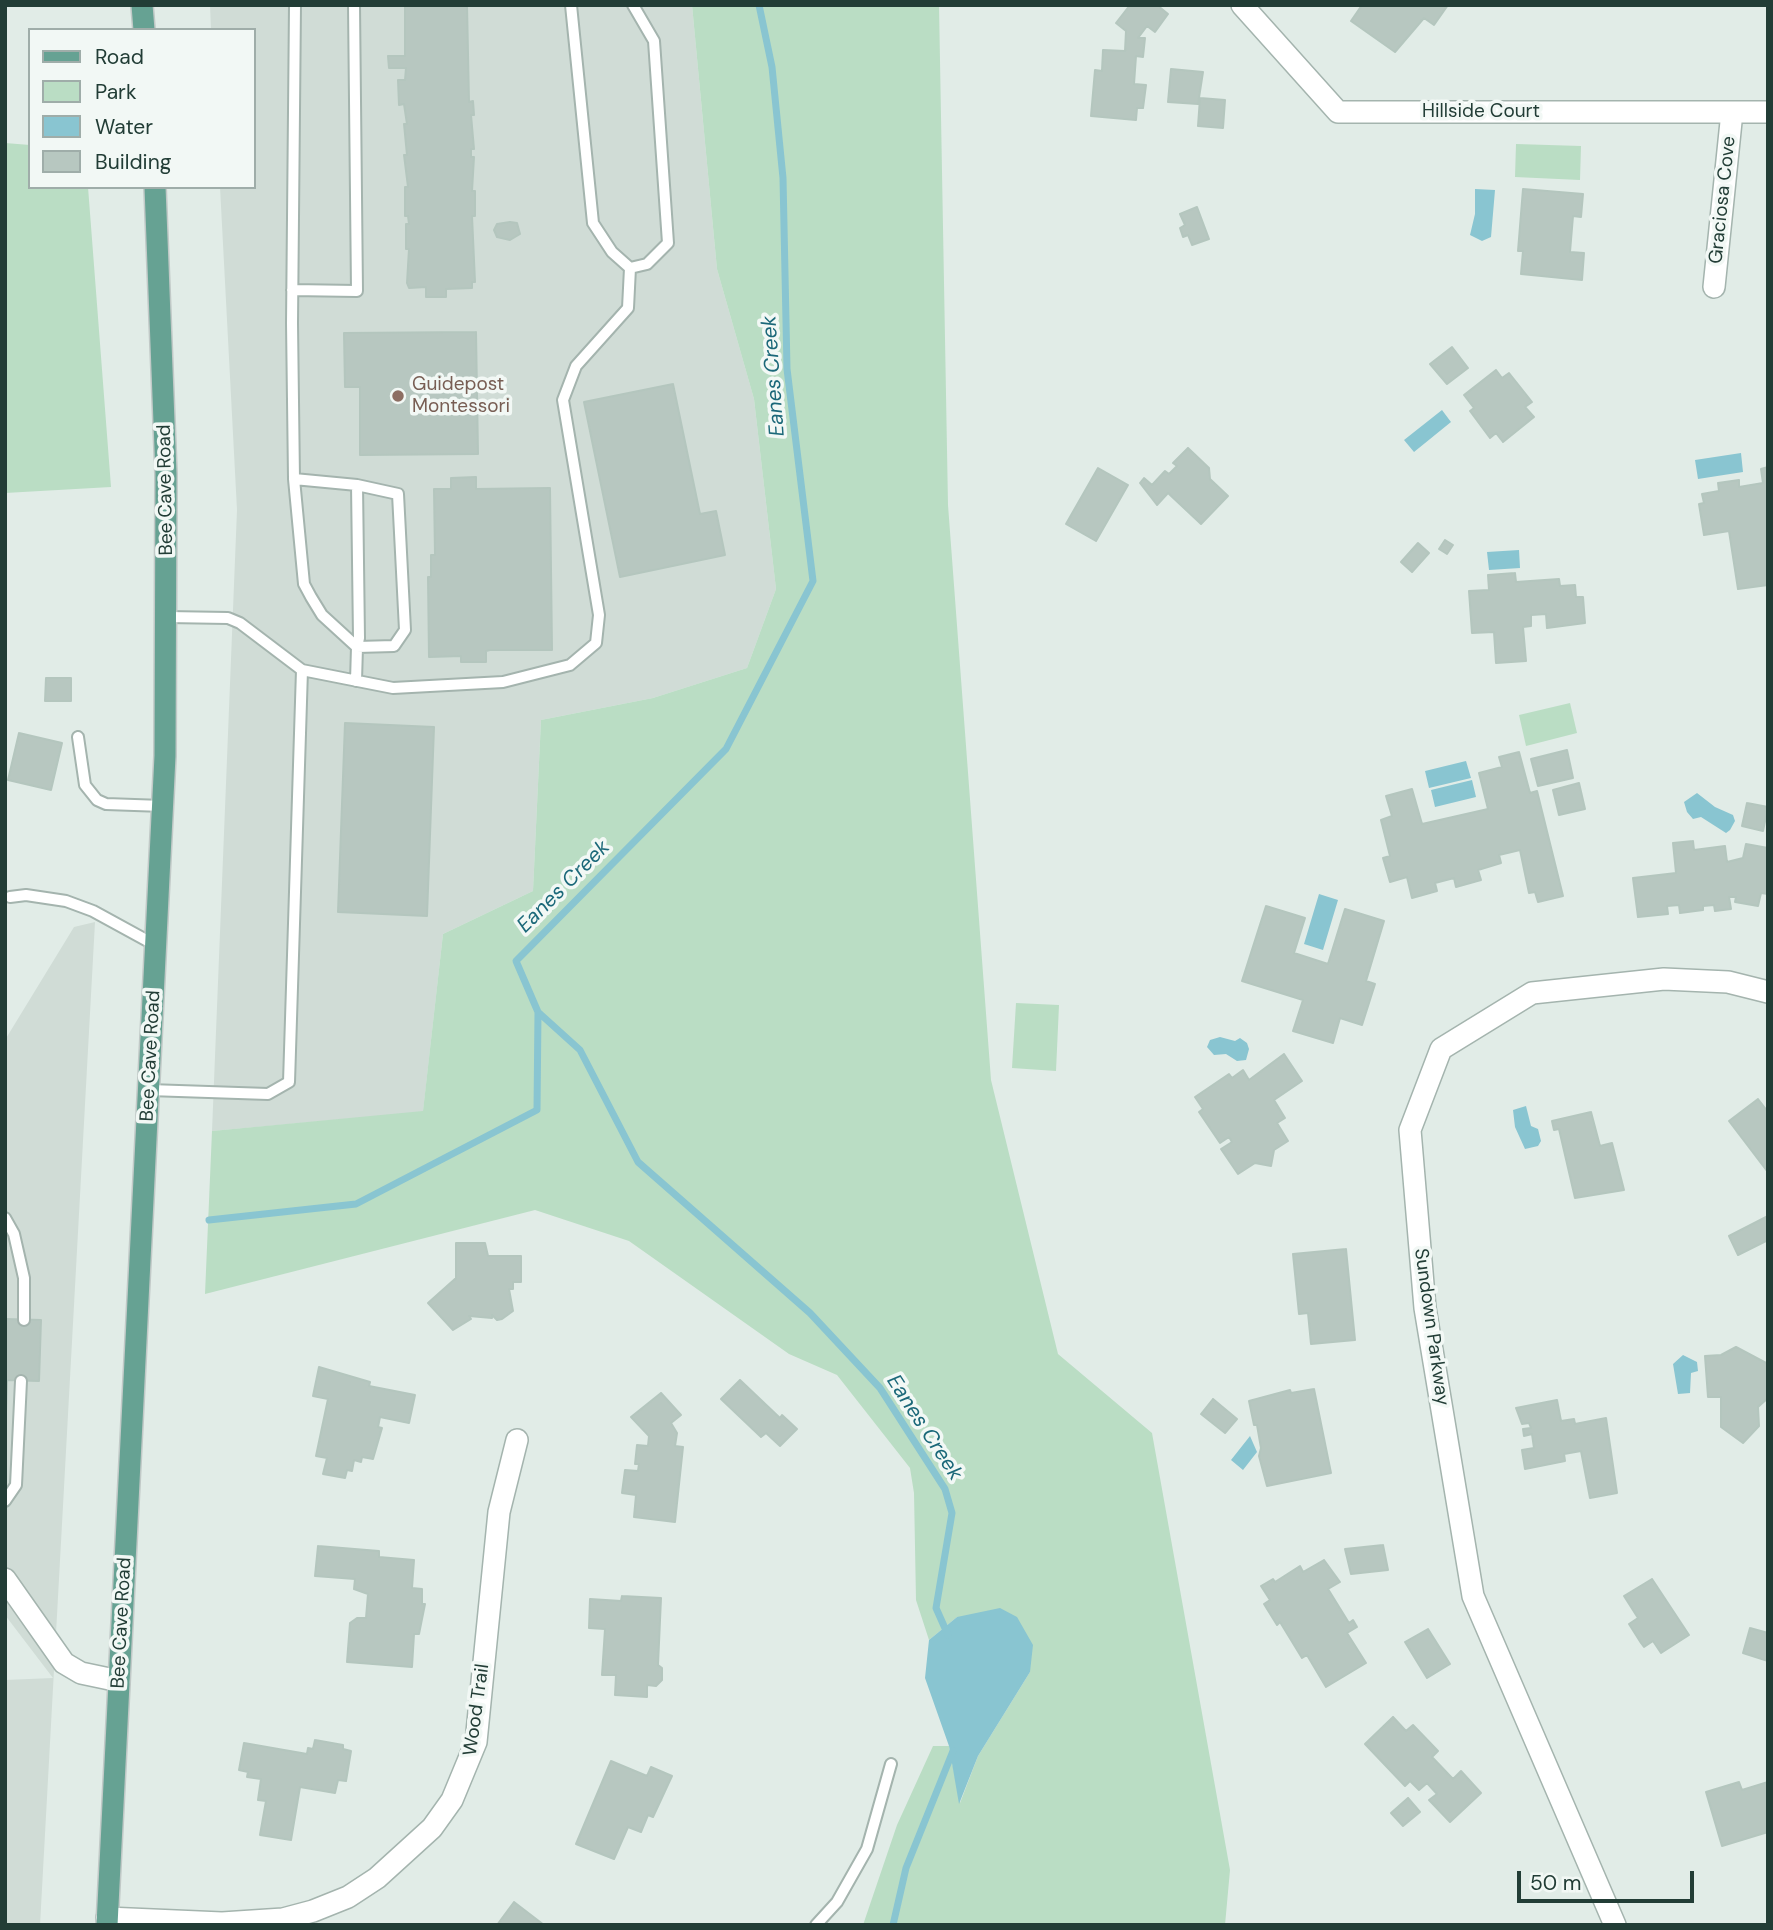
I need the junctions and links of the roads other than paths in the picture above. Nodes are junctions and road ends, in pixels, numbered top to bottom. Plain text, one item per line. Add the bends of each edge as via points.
1 (142, 5) edge
2 (295, 5) edge
3 (354, 5) edge
4 (571, 5) edge
5 (633, 5) edge
6 (1242, 5) edge
7 (144, 28) edge
8 (1732, 112) junction
9 (1768, 112) edge
10 (155, 189) edge
11 (630, 268) junction
12 (1714, 288) dead end
13 (292, 290) junction
14 (294, 480) junction
15 (357, 485) junction
16 (167, 617) junction
17 (357, 647) junction
18 (302, 670) junction
19 (356, 681) junction
20 (78, 737) dead end
21 (163, 806) junction
22 (10, 897) dead end
23 (157, 946) junction
24 (1768, 992) edge
25 (149, 1090) junction
26 (5, 1217) edge
27 (24, 1320) dead end
28 (20, 1381) dead end
29 (517, 1440) dead end
30 (5, 1501) edge
31 (5, 1578) edge
32 (119, 1681) junction
33 (891, 1764) dead end
34 (107, 1922) edge
35 (816, 1925) edge
36 (1615, 1925) edge

1 - 7 main road
2 - 13 lane
3 - 13 lane via 357,291
4 - 11 lane via 593,223 612,252
5 - 11 lane via 654,41 668,243 647,264
6 - 8 street, Hillside Court via 1338,112
8 - 9 street, Hillside Court
8 - 12 street, Graciosa Cove
10 - 16 main road, Bee Cave Road via 165,400
11 - 19 lane via 628,308 576,366 563,400 599,615 596,643 570,665 503,682 393,688
13 - 14 lane
14 - 15 lane
14 - 17 lane via 304,584 322,615
15 - 17 lane
15 - 17 lane via 398,494 405,629 394,646
16 - 18 lane via 218,617 240,623
16 - 21 main road, Bee Cave Road
17 - 19 lane
18 - 19 lane
18 - 25 lane via 289,1082 268,1094
20 - 21 lane via 85,785 97,800
21 - 23 main road, Bee Cave Road
22 - 23 lane via 66,901
23 - 25 main road, Bee Cave Road
24 - 36 street, Sundown Parkway via 1728,982 1664,979 1532,993 1441,1049 1410,1130 1425,1308 1473,1596
25 - 32 main road, Bee Cave Road
26 - 27 lane via 15,1234 24,1278
28 - 30 lane via 16,1485
29 - 34 street, Wood Trail via 499,1513 476,1741 453,1800 432,1828 377,1878 348,1897 313,1911 253,1922
31 - 32 street via 64,1663 81,1673
32 - 34 main road, Bee Cave Road
33 - 35 lane via 867,1849 837,1902

